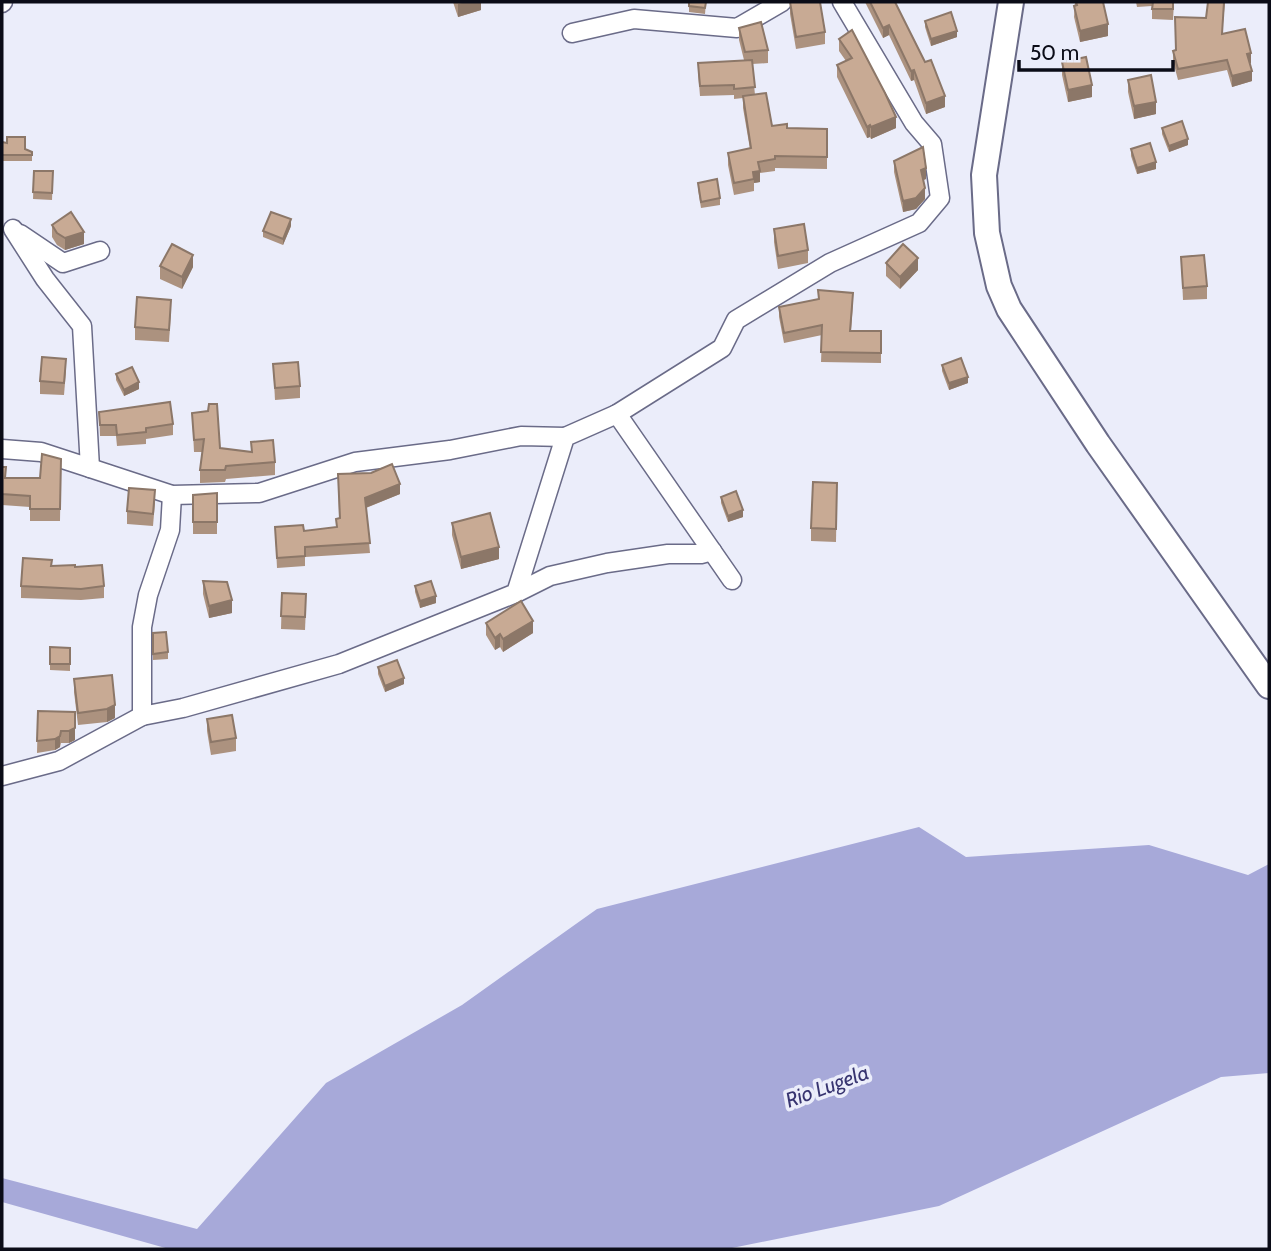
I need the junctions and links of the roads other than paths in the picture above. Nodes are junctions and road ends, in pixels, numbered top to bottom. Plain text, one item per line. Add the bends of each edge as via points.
1 (782, 2) edge
2 (842, 2) edge
3 (1011, 2) edge
4 (572, 33) dead end
5 (7, 229) edge
6 (100, 251) dead end
7 (617, 414) junction
8 (565, 437) junction
9 (2, 449) edge
10 (90, 468) junction
11 (172, 495) junction
12 (712, 551) junction
13 (732, 580) dead end
14 (516, 593) junction
15 (1269, 686) edge
16 (142, 716) junction
17 (2, 776) edge

1 - 4 street via 737,29 634,19
2 - 7 street via 914,123 932,144 940,198 919,223 830,263 736,320 722,348
3 - 15 main road via 984,175 988,233 999,286 1009,309 1098,444
5 - 6 street via 63,263
5 - 10 street via 82,326
7 - 8 street
7 - 12 street
8 - 11 street via 521,436 355,462 259,493
8 - 14 street
9 - 10 street via 41,452
10 - 11 street
11 - 16 street via 170,530 142,627
12 - 13 street
12 - 14 street via 607,563 550,576
14 - 16 street via 339,664
16 - 17 street via 59,761

